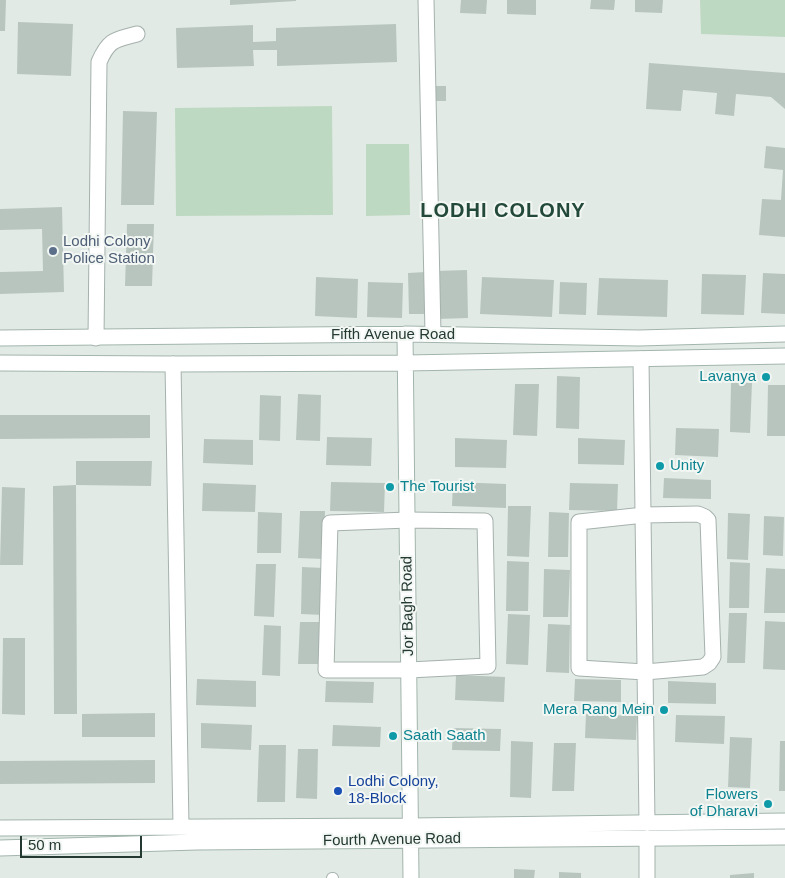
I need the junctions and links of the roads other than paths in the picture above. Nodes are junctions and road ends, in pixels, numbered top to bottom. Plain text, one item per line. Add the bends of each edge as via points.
1 (426, 0) edge
2 (137, 34) dead end
3 (405, 334) junction
4 (433, 334) junction
5 (785, 334) edge
6 (0, 338) edge
7 (96, 338) junction
8 (785, 356) edge
9 (641, 358) junction
10 (0, 363) edge
11 (173, 364) junction
12 (406, 364) junction
13 (644, 515) junction
14 (408, 520) junction
15 (409, 670) junction
16 (645, 672) junction
17 (785, 821) edge
18 (181, 826) junction
19 (0, 828) edge
20 (647, 830) junction
21 (411, 832) junction
22 (785, 837) edge
23 (0, 848) edge
24 (411, 878) edge
25 (647, 878) edge

1 - 4 street
2 - 7 street via 112,41 99,62
3 - 4 street, Fifth Avenue Road
3 - 7 street, Fifth Avenue Road
3 - 12 street, Jor Bagh Road
4 - 5 street, Fifth Avenue Road via 640,338
6 - 7 street, Fifth Avenue Road
8 - 9 street, Fifth Avenue Road
9 - 12 street, Fifth Avenue Road
9 - 13 street
10 - 11 street, Fifth Avenue Road
11 - 12 street, Fifth Avenue Road
11 - 18 street
12 - 14 street, Jor Bagh Road
13 - 16 street
13 - 16 street via 698,514 708,520 713,657 703,667
13 - 16 street via 579,522 579,668
14 - 15 street, Jor Bagh Road
14 - 15 street via 485,521 488,666
14 - 15 street via 330,523 326,670
15 - 21 street, Jor Bagh Road
16 - 20 street
17 - 20 street, Fourth Avenue Road
18 - 19 street, Fourth Avenue Road
18 - 21 street, Fourth Avenue Road
20 - 21 street, Fourth Avenue Road
20 - 22 street, Fourth Avenue Road
20 - 25 street
21 - 23 street, Fourth Avenue Road
21 - 24 street, Jor Bagh Road

